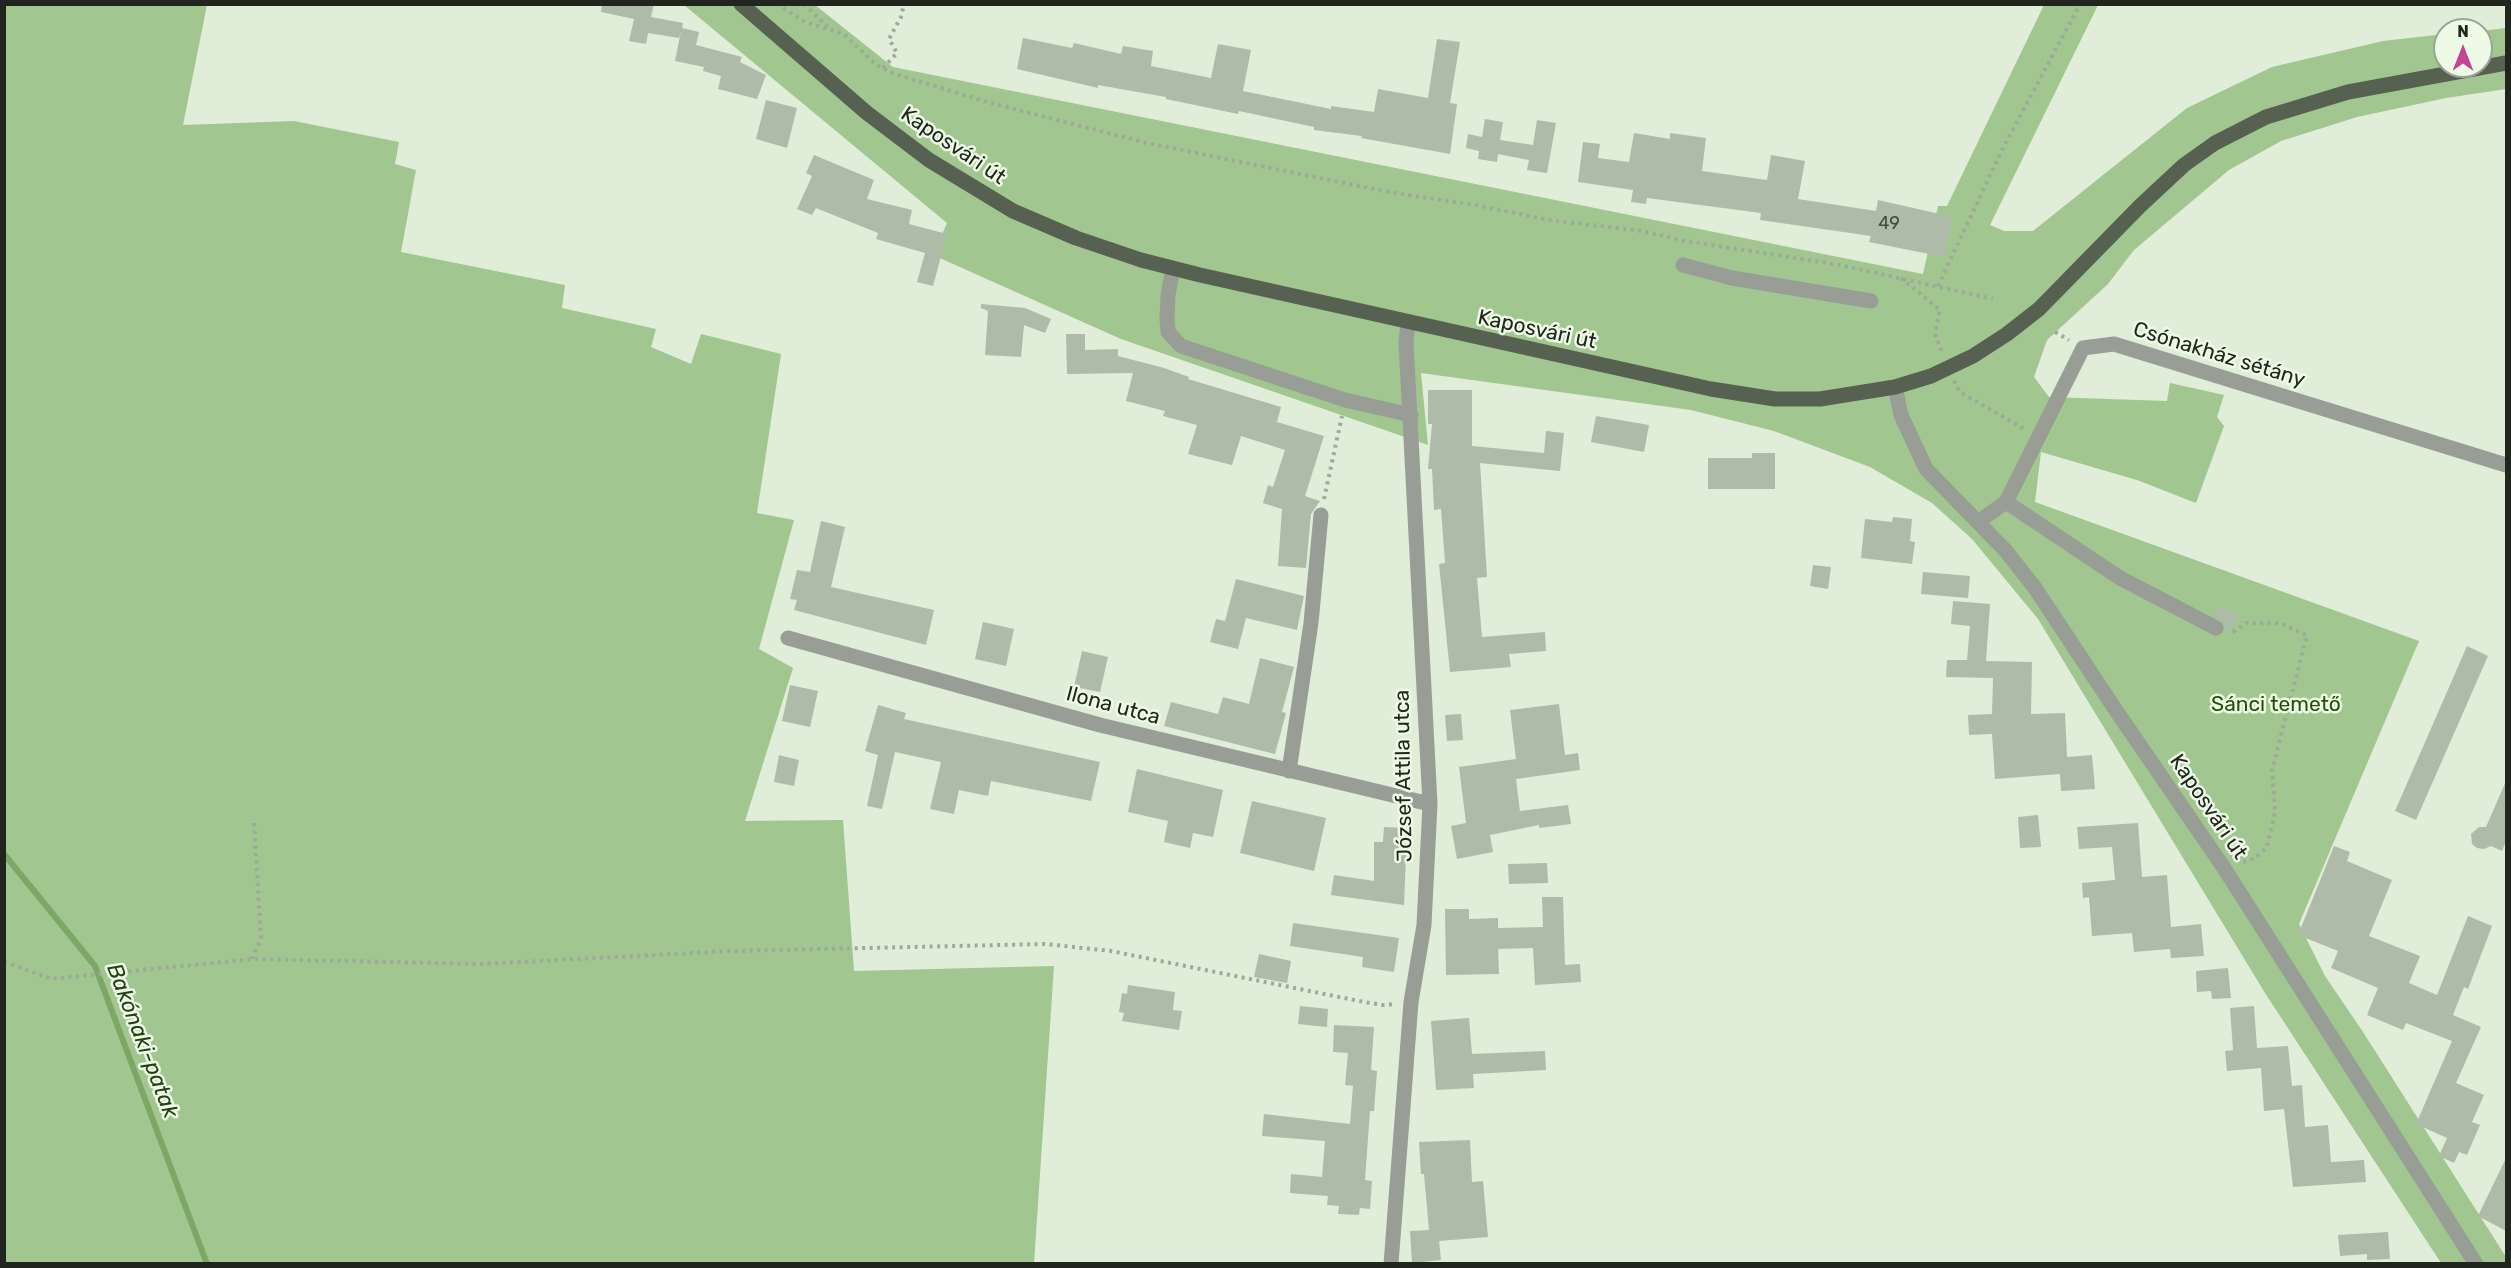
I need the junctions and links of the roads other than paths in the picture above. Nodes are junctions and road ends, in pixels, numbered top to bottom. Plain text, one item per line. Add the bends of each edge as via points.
1 (741, 4) edge
2 (2506, 63) edge
3 (1683, 265) dead end
4 (1173, 268) junction
5 (1871, 301) dead end
6 (1408, 322) junction
7 (1895, 387) junction
8 (1411, 415) junction
9 (2506, 465) edge
10 (2006, 502) junction
11 (1321, 515) road end
12 (1978, 522) junction
13 (2216, 628) road end
14 (789, 638) dead end
15 (1289, 771) junction
16 (1430, 804) junction
17 (1391, 1263) edge
18 (2476, 1263) edge

1 - 4 main road, Kaposvári út via 867,113 957,178 1013,210 1076,238
2 - 7 main road, Kaposvári út via 2315,100 2265,117 2215,143 2162,185 2039,309 2007,334 1948,368
3 - 5 street via 1732,278
4 - 6 main road, Kaposvári út
4 - 8 street via 1168,332 1181,346 1345,400
6 - 7 main road, Kaposvári út via 1711,389 1775,399 1820,399
6 - 8 street, József Attila utca
7 - 12 street, Kaposvári út via 1901,415 1919,458 1937,482
8 - 16 street, József Attila utca
9 - 10 street, Csónakház sétány via 2114,344 2083,348
10 - 12 street
10 - 13 street via 2120,578
11 - 15 street via 1311,623
12 - 18 street, Kaposvári út via 2035,588 2224,868
14 - 15 street, Ilona utca via 1100,725
15 - 16 street, Ilona utca
16 - 17 street, József Attila utca via 1424,925 1411,1002

